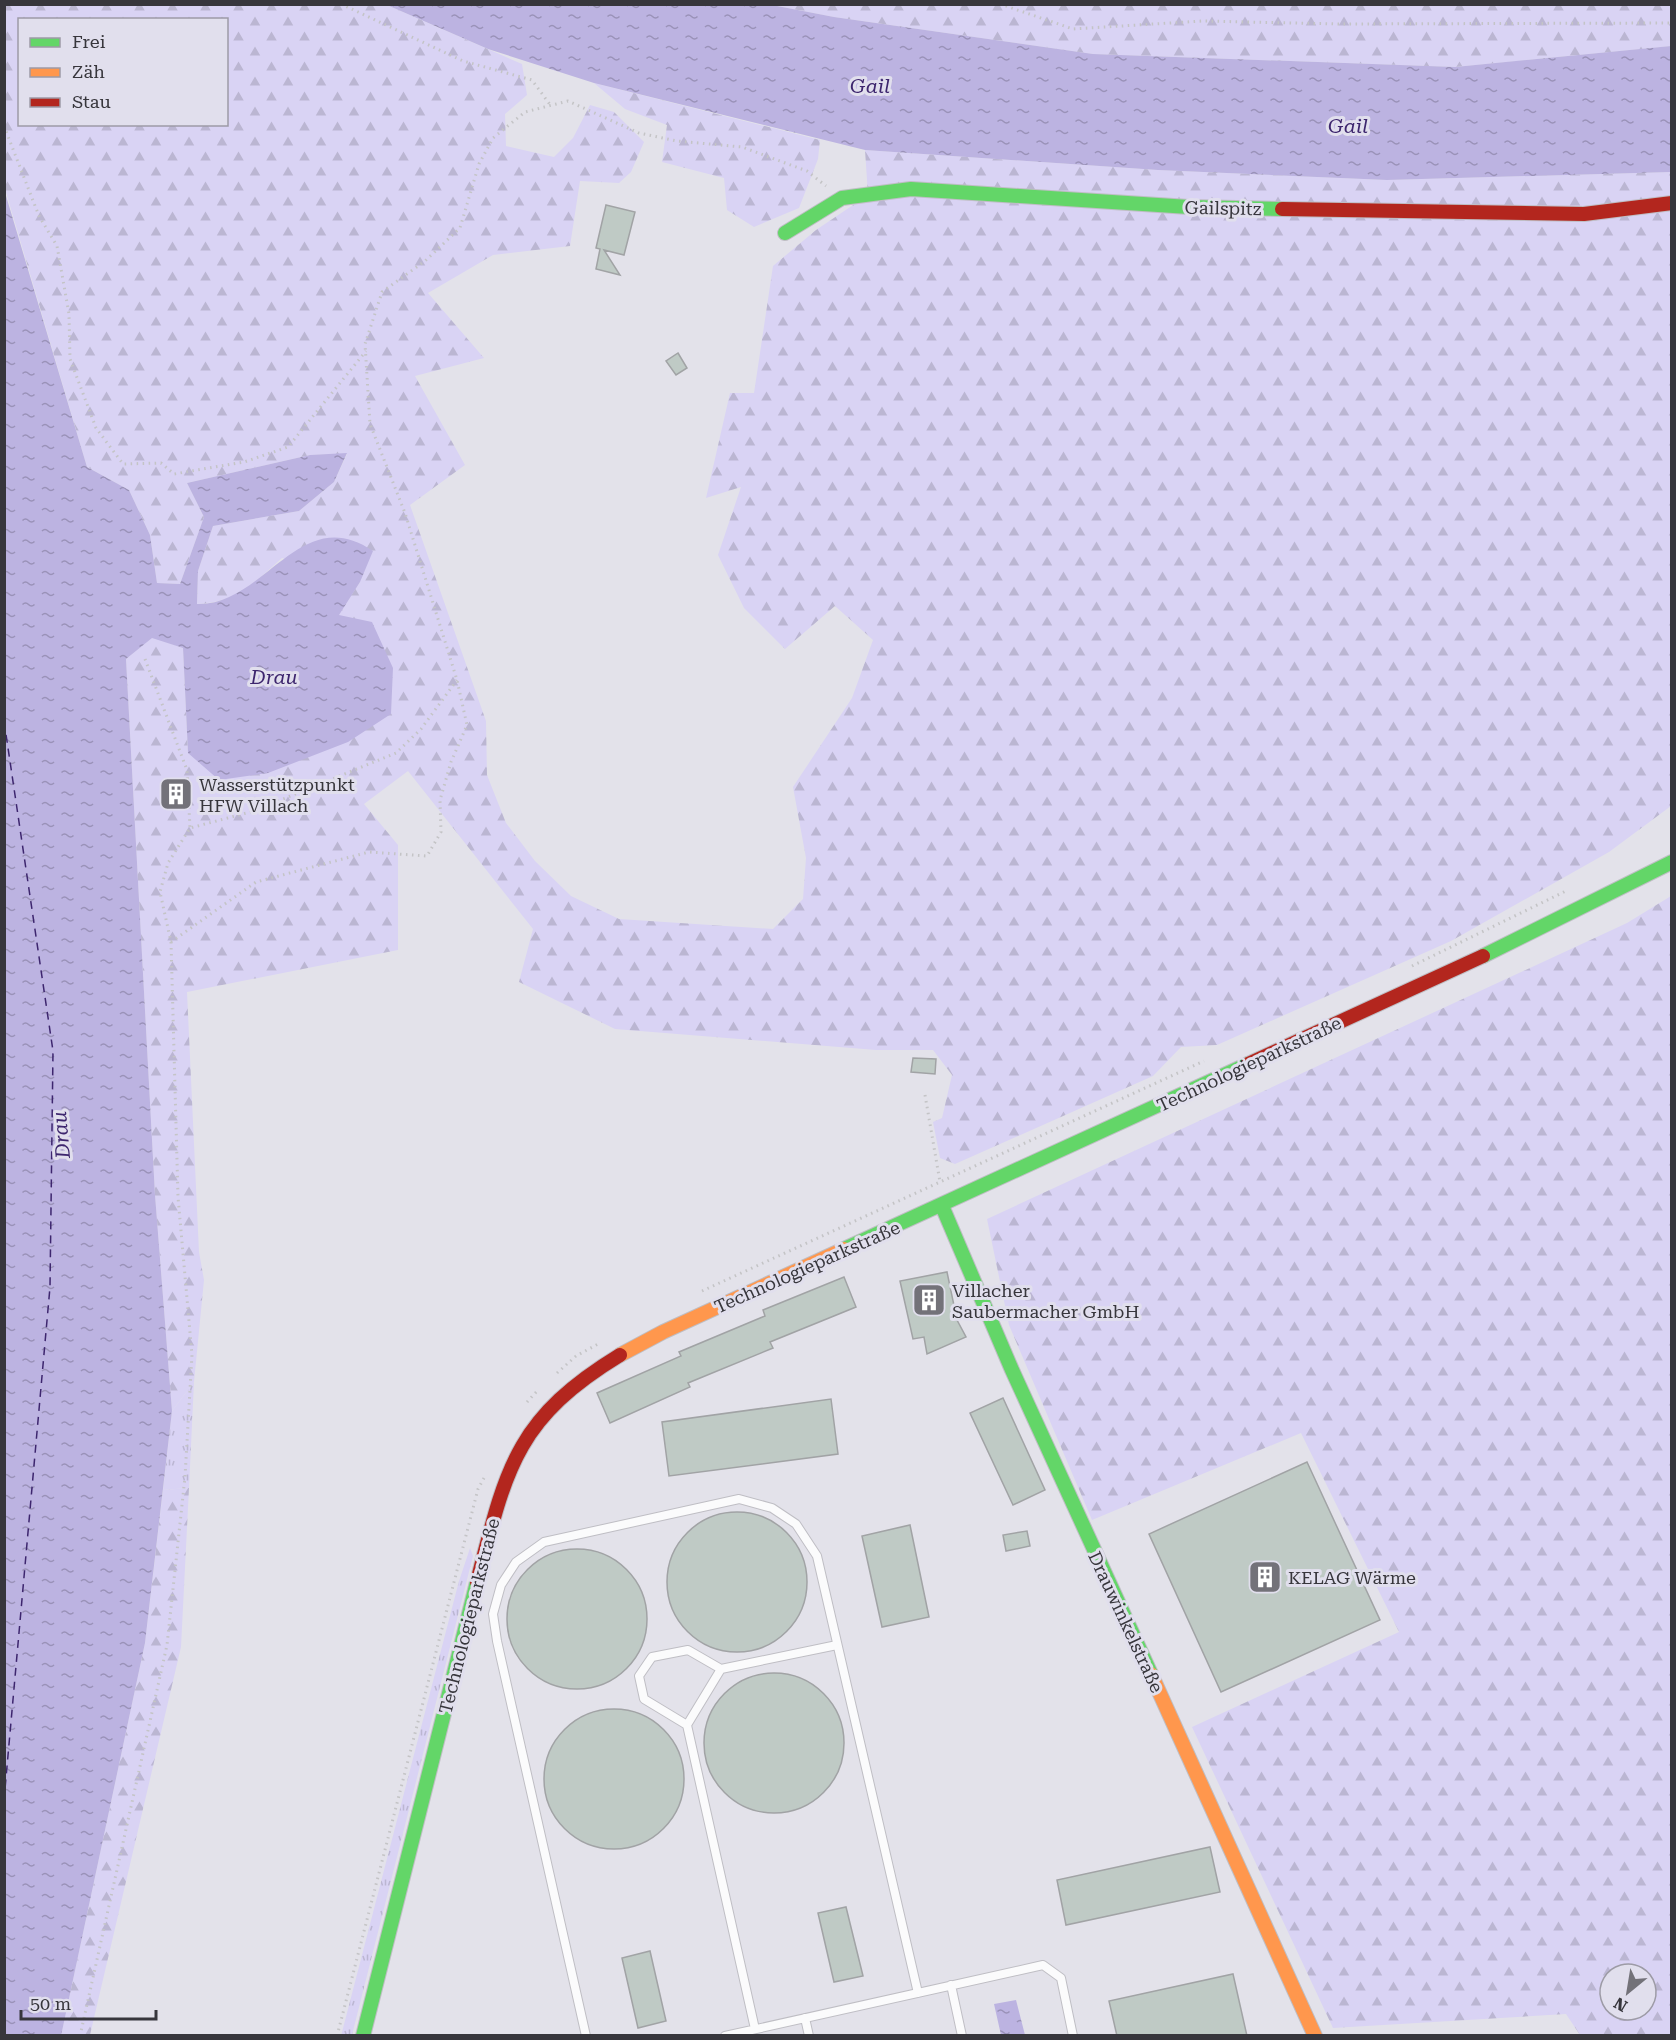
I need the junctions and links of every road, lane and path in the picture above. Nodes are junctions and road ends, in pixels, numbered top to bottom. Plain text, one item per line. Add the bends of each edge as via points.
1 (340, 4) edge
2 (1000, 4) edge
3 (1671, 23) edge
4 (551, 106) junction
5 (4, 126) edge
6 (842, 198) junction
7 (1671, 203) edge
8 (784, 233) dead end
9 (366, 351) junction
10 (145, 658) dead end
11 (457, 680) junction
12 (190, 828) junction
13 (1671, 862) edge
14 (1569, 890) dead end
15 (171, 942) junction
16 (1408, 967) dead end
17 (1213, 1057) dead end
18 (926, 1095) dead end
19 (940, 1180) junction
20 (942, 1206) junction
21 (702, 1291) dead end
22 (608, 1339) dead end
23 (552, 1377) dead end
24 (545, 1384) dead end
25 (523, 1408) dead end
26 (490, 1469) dead end
27 (837, 1645) junction
28 (721, 1669) junction
29 (687, 1725) junction
30 (951, 1985) junction
31 (918, 1993) junction
32 (805, 2018) junction
33 (755, 2029) junction
34 (80, 2036) edge
35 (337, 2036) edge
36 (363, 2036) edge
37 (586, 2036) edge
38 (725, 2036) edge
39 (809, 2036) edge
40 (962, 2036) edge
41 (1073, 2036) edge
42 (1315, 2036) edge

1 - 4 path via 463,61 532,80
2 - 3 path via 1073,28 1202,21
4 - 6 path via 568,101 639,133 742,147 807,171
4 - 9 path via 525,112 493,138 479,164 460,228 382,292
5 - 9 path via 39,216 57,246 69,314 70,359 96,428 123,464 161,463 174,474 244,462 288,447
6 - 7 street, Gailspitz via 911,189 1189,207 1584,214
6 - 8 street, Gailspitz
9 - 11 path via 370,424 405,513
10 - 12 path via 187,770
11 - 12 path via 421,729 396,753 254,810
11 - 15 path via 467,725 440,800 441,832 427,856 369,852 256,882
12 - 15 path via 168,863 160,892
13 - 20 street, Technologieparkstraße via 1492,952
14 - 16 path
15 - 34 path via 178,1197 192,1355 185,1477 167,1645
17 - 19 path
18 - 19 path
19 - 20 path
19 - 21 path
20 - 36 street, Technologieparkstraße via 615,1357 578,1381 532,1426 516,1455 491,1528
20 - 42 street, Drauwinkelstraße via 1012,1370
22 - 23 path via 576,1356
24 - 25 path
26 - 35 path via 478,1489
27 - 28 lane
27 - 31 lane
27 - 37 lane via 817,1556 796,1524 772,1508 739,1499 544,1542 516,1563 501,1585 493,1614 496,1641
28 - 29 lane
28 - 29 lane via 688,1650 652,1657 639,1676 644,1699
29 - 33 lane
30 - 31 lane
30 - 40 lane
30 - 41 lane via 1043,1965 1061,1978
31 - 32 lane
32 - 33 lane
32 - 39 lane
33 - 38 lane

